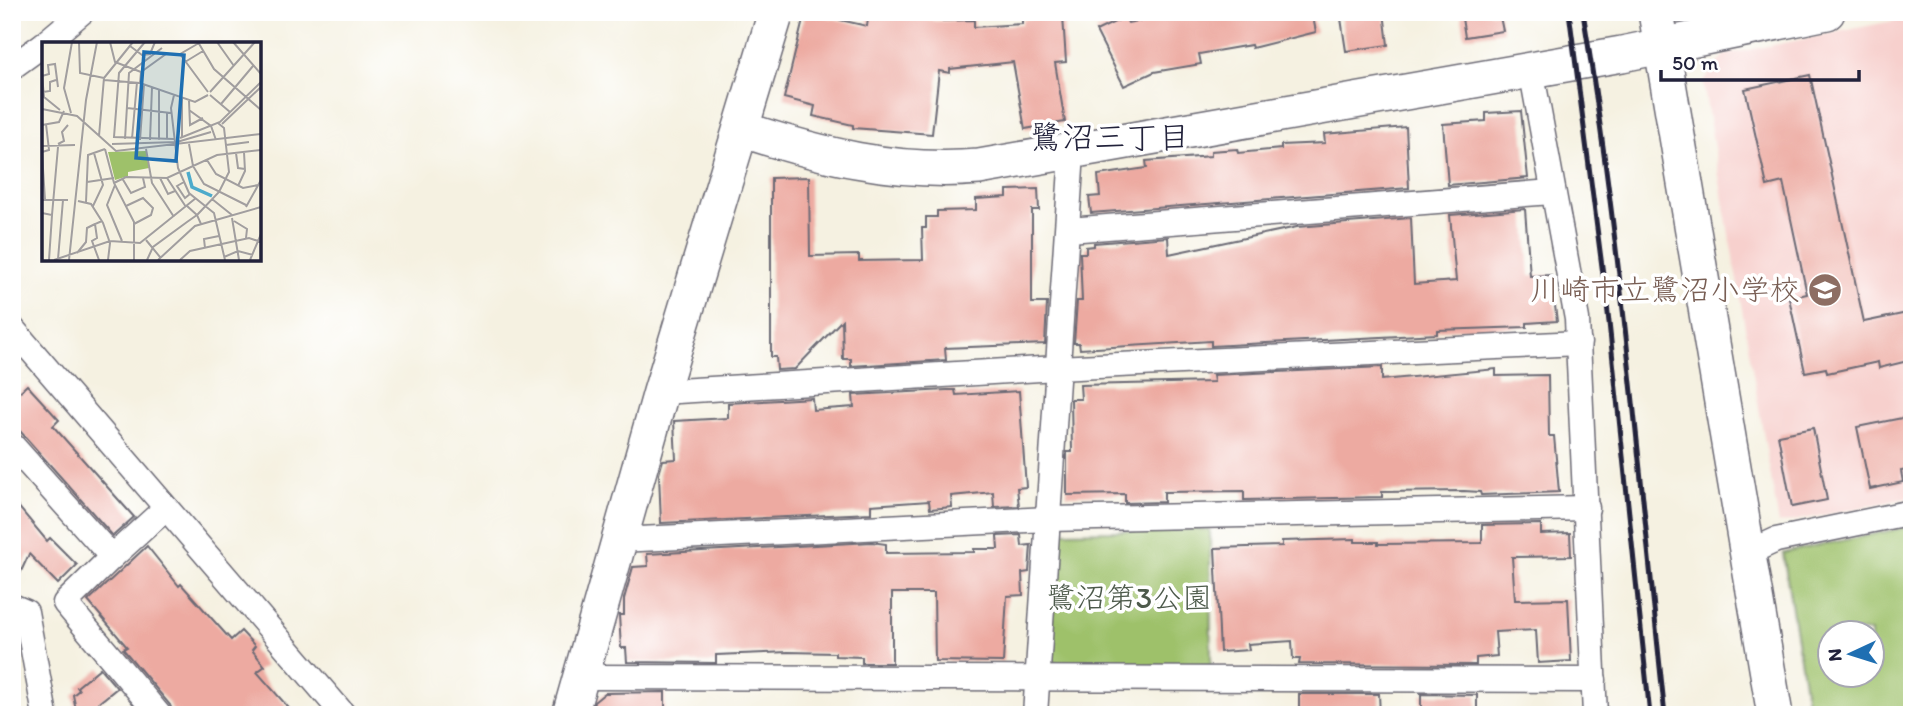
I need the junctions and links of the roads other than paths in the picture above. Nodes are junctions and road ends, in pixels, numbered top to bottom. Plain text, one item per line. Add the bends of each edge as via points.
1 (82, 12) edge
2 (776, 12) edge
3 (1656, 12) edge
4 (1827, 12) edge
5 (46, 42) edge
6 (42, 45) edge
7 (1663, 46) junction
8 (12, 67) edge
9 (1531, 69) junction
10 (741, 129) junction
11 (1072, 153) junction
12 (1552, 192) junction
13 (1069, 230) junction
14 (12, 328) edge
15 (1579, 343) junction
16 (1057, 368) junction
17 (661, 392) junction
18 (12, 445) edge
19 (1587, 508) junction
20 (165, 509) junction
21 (1912, 512) edge
22 (1048, 519) junction
23 (619, 540) junction
24 (1748, 553) junction
25 (113, 557) junction
26 (12, 606) edge
27 (580, 677) junction
28 (1036, 680) junction
29 (1594, 680) junction
30 (46, 715) edge
31 (159, 715) edge
32 (344, 715) edge
33 (570, 715) edge
34 (1035, 715) edge
35 (1595, 715) edge
36 (1776, 715) edge

1 - 5 street
2 - 10 street
3 - 7 street
4 - 7 street
6 - 8 street
7 - 9 street
7 - 24 street
9 - 11 street
9 - 12 street
10 - 11 street via 826,156 905,168 979,167
10 - 17 street
11 - 13 street
12 - 13 street
12 - 15 street
13 - 16 street
14 - 20 street
15 - 16 street
15 - 19 street
16 - 17 street
16 - 22 street
17 - 23 street
18 - 25 street
19 - 22 street
19 - 29 street
20 - 25 street
20 - 32 street
21 - 24 street via 1776,540
22 - 23 street
22 - 28 street
23 - 27 street
24 - 36 street
25 - 31 street via 65,603
26 - 30 street via 26,612
27 - 28 street
27 - 33 street
28 - 29 street
28 - 34 street
29 - 35 street

